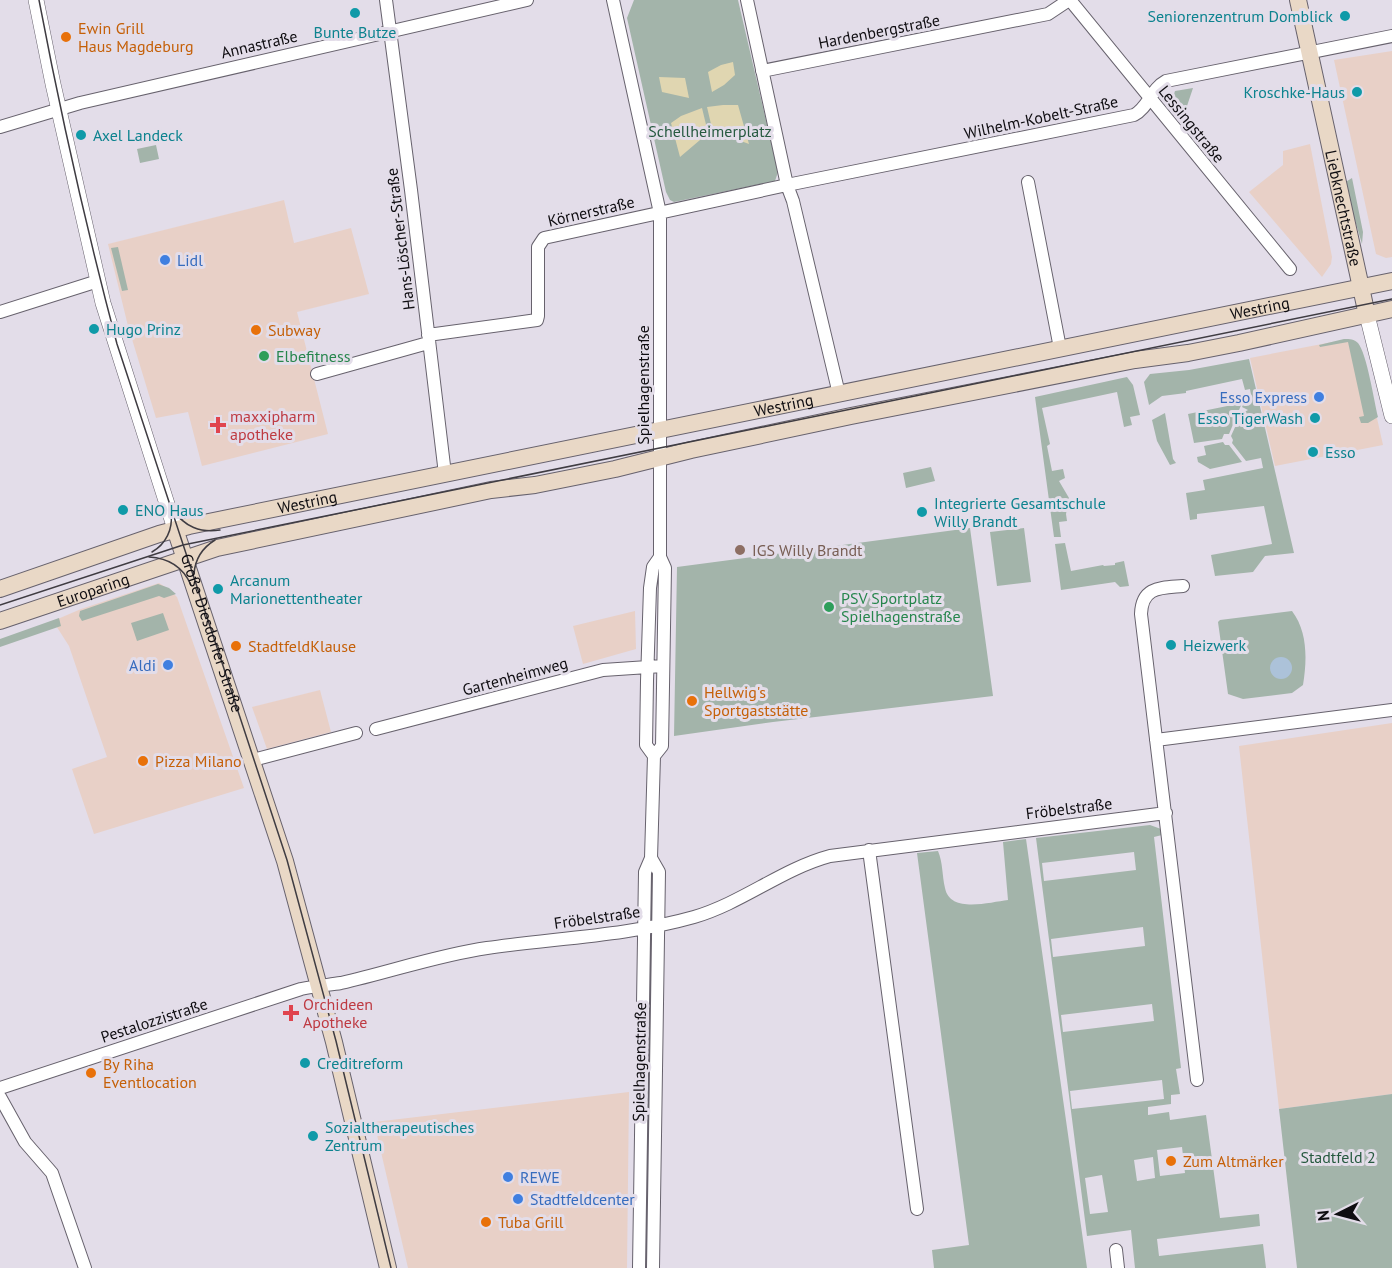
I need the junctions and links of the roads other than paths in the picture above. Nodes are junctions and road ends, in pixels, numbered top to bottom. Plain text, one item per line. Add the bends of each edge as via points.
1 (36, 0) edge
2 (387, 0) edge
3 (527, 0) edge
4 (614, 0) edge
5 (747, 0) edge
6 (1069, 0) edge
7 (1298, 0) edge
8 (390, 31) junction
9 (1392, 36) edge
10 (1308, 52) junction
11 (762, 71) junction
12 (1149, 97) junction
13 (58, 109) junction
14 (0, 127) edge
15 (1029, 182) dead end
16 (787, 185) junction
17 (660, 213) junction
18 (1290, 269) dead end
19 (98, 281) junction
20 (1392, 281) edge
21 (1361, 287) junction
22 (1392, 309) edge
23 (0, 312) edge
24 (1367, 315) junction
25 (428, 339) junction
26 (1060, 348) junction
27 (317, 374) dead end
28 (839, 394) junction
29 (1392, 416) edge
30 (660, 430) junction
31 (660, 459) junction
32 (445, 474) junction
33 (175, 529) junction
34 (660, 557) junction
35 (185, 558) junction
36 (1183, 586) dead end
37 (0, 589) edge
38 (0, 621) edge
39 (663, 666) junction
40 (648, 667) junction
41 (1392, 710) edge
42 (376, 729) dead end
43 (356, 733) dead end
44 (1156, 740) junction
45 (654, 756) junction
46 (253, 760) junction
47 (1166, 813) junction
48 (869, 850) junction
49 (651, 858) junction
50 (658, 924) junction
51 (644, 927) junction
52 (319, 985) junction
53 (1197, 1080) dead end
54 (0, 1088) edge
55 (0, 1097) edge
56 (917, 1209) dead end
57 (1116, 1250) dead end
58 (85, 1268) edge
59 (388, 1268) edge
60 (639, 1268) edge
61 (653, 1268) edge
62 (1118, 1268) edge

1 - 13 street, Große Diesdorfer Straße
2 - 8 street, Hans-Löscher-Straße
3 - 8 street, Annastraße
4 - 17 street
5 - 11 street
6 - 11 street, Hardenbergstraße via 1048,14
6 - 12 street, Lessingstraße
7 - 10 main road, Liebknechtstraße
8 - 13 street, Annastraße
8 - 25 street, Hans-Löscher-Straße
9 - 10 street, Wilhelm-Kobelt-Straße
10 - 12 street, Wilhelm-Kobelt-Straße via 1169,80
10 - 21 main road, Liebknechtstraße
11 - 16 street
12 - 16 street, Wilhelm-Kobelt-Straße via 1136,115
12 - 18 street, Lessingstraße
13 - 14 street, Annastraße
13 - 19 street, Große Diesdorfer Straße
15 - 26 street
16 - 17 street
16 - 28 street
17 - 25 street, Körnerstraße via 542,239 538,247 536,321
17 - 30 street, Spielhagenstraße
19 - 23 street
19 - 33 street, Große Diesdorfer Straße
20 - 21 main road, Westring
21 - 24 main road, Liebknechtstraße
21 - 26 main road, Westring
22 - 24 main road, Westring
24 - 29 street, Liebknechtstraße
24 - 31 main road, Westring via 862,414
25 - 27 street
25 - 32 street, Hans-Löscher-Straße
26 - 28 main road, Westring
28 - 30 main road, Westring
30 - 31 street, Spielhagenstraße
30 - 32 main road, Westring
31 - 34 street, Spielhagenstraße
31 - 35 main road, Westring via 344,520
32 - 33 main road, Westring
33 - 35 main road, Große Diesdorfer Straße
33 - 37 main road, Europaring
34 - 39 street, Spielhagenstraße via 665,568
34 - 40 street, Spielhagenstraße via 653,567 650,588
35 - 38 main road, Europaring
35 - 46 main road, Große Diesdorfer Straße
36 - 44 street via 1152,591 1142,606
39 - 40 street, Gartenheimweg
39 - 45 street, Spielhagenstraße via 662,746
40 - 42 street, Gartenheimweg via 603,670
40 - 45 street, Spielhagenstraße via 646,744
41 - 44 street
43 - 46 street
44 - 47 street
45 - 49 street, Spielhagenstraße
46 - 52 main road, Große Diesdorfer Straße
47 - 48 street, Fröbelstraße
47 - 53 street
48 - 50 street, Fröbelstraße via 807,863 713,910
48 - 56 street
49 - 50 street, Spielhagenstraße via 659,872
49 - 51 street, Spielhagenstraße via 645,872
50 - 51 street, Fröbelstraße
50 - 61 street, Spielhagenstraße
51 - 52 street, Fröbelstraße via 484,948
51 - 60 street, Spielhagenstraße
52 - 54 street, Pestalozzistraße
52 - 59 main road, Große Diesdorfer Straße
55 - 58 street via 25,1142 52,1173
57 - 62 street

